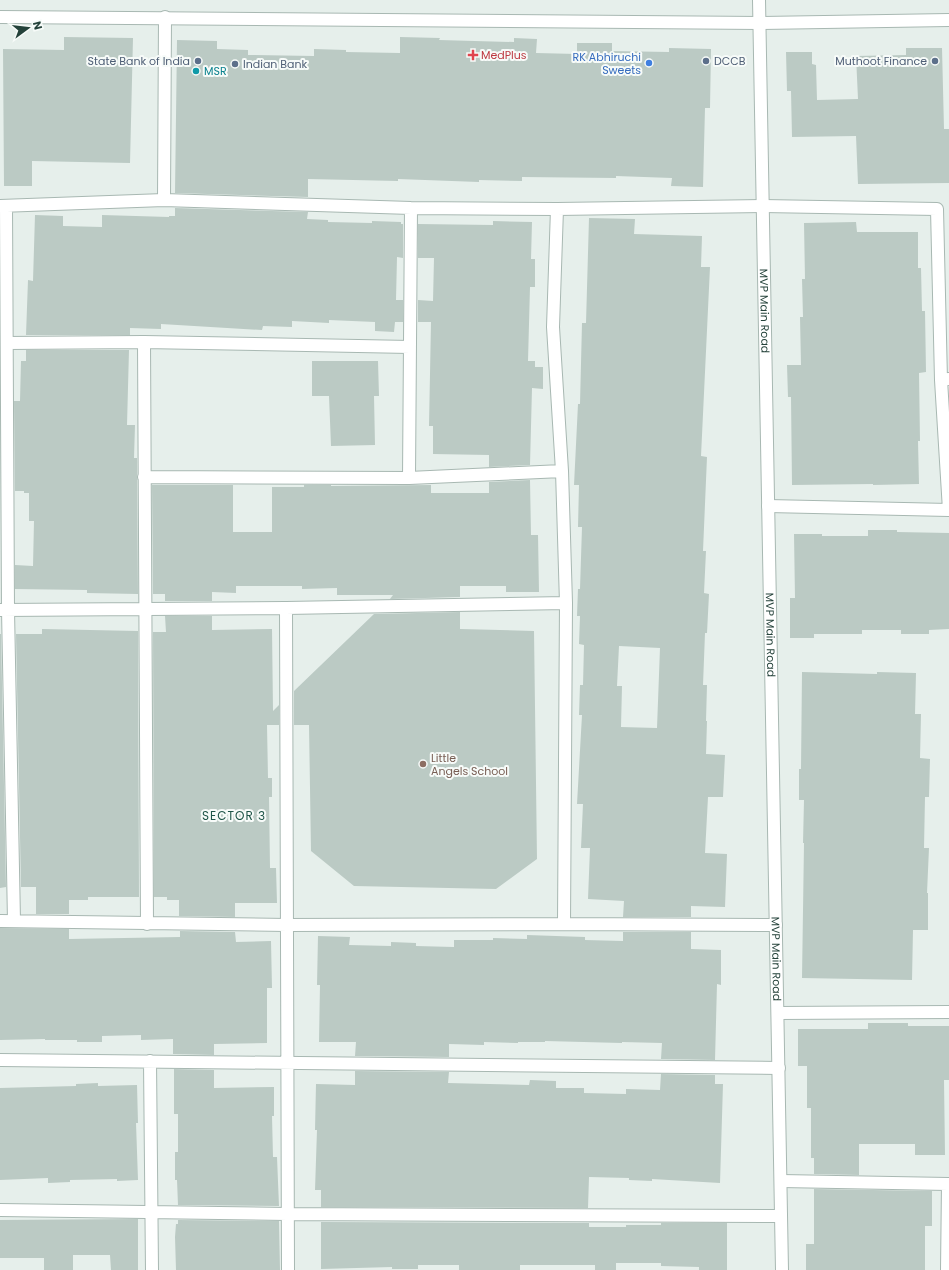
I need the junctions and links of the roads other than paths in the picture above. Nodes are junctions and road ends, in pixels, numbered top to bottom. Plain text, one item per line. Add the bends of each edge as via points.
1 (759, 0) edge
2 (0, 17) edge
3 (165, 18) junction
4 (949, 20) edge
5 (760, 23) junction
6 (164, 200) junction
7 (3, 206) edge
8 (763, 206) junction
9 (411, 208) junction
10 (558, 209) junction
11 (943, 209) edge
12 (7, 342) junction
13 (144, 342) junction
14 (410, 347) junction
15 (945, 379) edge
16 (562, 471) junction
17 (144, 477) junction
18 (409, 478) junction
19 (768, 506) junction
20 (949, 510) edge
21 (566, 603) junction
22 (286, 608) junction
23 (4, 610) edge
24 (146, 610) junction
25 (0, 921) edge
26 (14, 921) junction
27 (147, 924) junction
28 (564, 924) junction
29 (287, 925) junction
30 (776, 925) junction
31 (949, 1006) edge
32 (949, 1012) edge
33 (778, 1013) junction
34 (0, 1060) edge
35 (150, 1062) junction
36 (287, 1063) junction
37 (779, 1068) junction
38 (781, 1181) junction
39 (948, 1184) edge
40 (0, 1210) edge
41 (151, 1212) junction
42 (288, 1214) junction
43 (781, 1216) junction
44 (152, 1270) edge
45 (288, 1270) edge
46 (782, 1270) edge
47 (947, 1270) edge

1 - 5 street, MVP Main Road
2 - 3 street
3 - 5 street
3 - 6 street
4 - 5 street
5 - 8 street, MVP Main Road
6 - 7 street
6 - 9 street
7 - 12 street
8 - 10 street
8 - 11 street
8 - 19 street, MVP Main Road
9 - 10 street
9 - 14 street
10 - 16 street via 553,327
11 - 15 street
12 - 13 street
12 - 23 street
13 - 14 street
13 - 17 street
14 - 18 street
15 - 20 street
16 - 18 street
16 - 21 street
17 - 18 street
17 - 24 street
19 - 20 street
19 - 30 street, MVP Main Road
21 - 22 street
21 - 28 street
22 - 24 street
22 - 29 street
23 - 24 street
23 - 26 street
24 - 27 street
25 - 26 street
26 - 27 street
27 - 29 street
28 - 29 street
28 - 30 street
29 - 36 street
30 - 33 street, MVP Main Road
31 - 32 street
32 - 33 street
33 - 37 street, MVP Main Road
34 - 35 street
35 - 36 street
35 - 41 street
36 - 37 street
36 - 42 street
37 - 38 street, MVP Main Road
38 - 39 street
38 - 43 street, MVP Main Road
39 - 47 street
40 - 41 street
41 - 42 street
41 - 44 street
42 - 43 street
42 - 45 street
43 - 46 street, MVP Main Road

